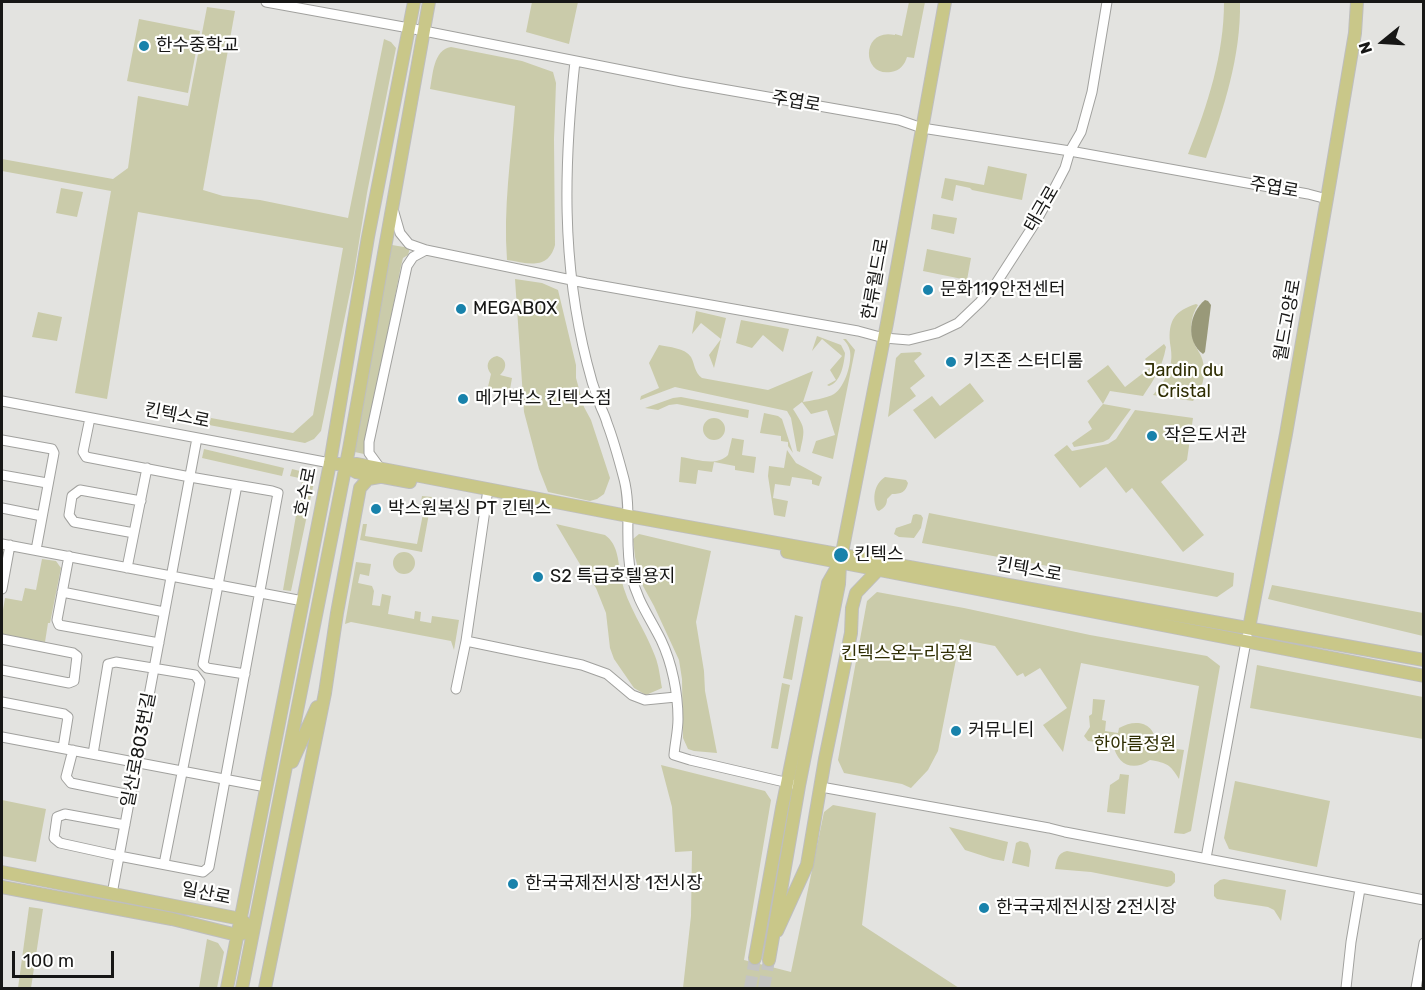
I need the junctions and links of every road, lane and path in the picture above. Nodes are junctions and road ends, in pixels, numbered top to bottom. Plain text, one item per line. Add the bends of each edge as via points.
1 (266, 2) edge
2 (414, 2) edge
3 (429, 2) edge
4 (945, 2) edge
5 (1107, 2) edge
6 (1357, 2) edge
7 (409, 28) junction
8 (423, 31) junction
9 (575, 61) junction
10 (922, 128) junction
11 (1070, 151) junction
12 (1327, 199) junction
13 (392, 207) junction
14 (426, 250) junction
15 (571, 280) junction
16 (884, 338) junction
17 (2, 401) edge
18 (90, 418) junction
19 (197, 438) junction
20 (2, 440) edge
21 (330, 463) junction
22 (345, 465) junction
23 (147, 468) junction
24 (380, 473) junction
25 (2, 475) edge
26 (190, 477) junction
27 (47, 483) junction
28 (237, 485) junction
29 (487, 496) junction
30 (141, 501) junction
31 (2, 508) edge
32 (42, 516) junction
33 (628, 518) junction
34 (134, 533) junction
35 (6, 544) edge
36 (36, 550) junction
37 (69, 556) junction
38 (844, 560) junction
39 (128, 568) junction
40 (878, 570) junction
41 (171, 576) junction
42 (218, 585) junction
43 (2, 589) edge
44 (62, 592) junction
45 (260, 593) junction
46 (303, 601) junction
47 (164, 612) junction
48 (1249, 628) junction
49 (2, 639) edge
50 (466, 641) junction
51 (1245, 641) junction
52 (159, 643) junction
53 (1424, 660) edge
54 (154, 668) junction
55 (2, 670) edge
56 (245, 676) junction
57 (1424, 676) edge
58 (456, 689) dead end
59 (325, 693) junction
60 (676, 697) junction
61 (2, 702) edge
62 (834, 714) junction
63 (2, 737) edge
64 (808, 742) junction
65 (63, 748) junction
66 (73, 750) junction
67 (93, 754) junction
68 (136, 762) junction
69 (183, 771) junction
70 (225, 779) junction
71 (283, 780) junction
72 (793, 784) junction
73 (266, 787) junction
74 (821, 787) junction
75 (130, 795) junction
76 (125, 825) junction
77 (253, 853) junction
78 (119, 856) junction
79 (1206, 858) junction
80 (164, 864) junction
81 (2, 872) edge
82 (2, 887) edge
83 (1360, 888) junction
84 (262, 889) junction
85 (112, 894) junction
86 (1424, 900) edge
87 (199, 911) junction
88 (241, 919) junction
89 (178, 920) junction
90 (254, 930) junction
91 (237, 935) junction
92 (1424, 943) edge
93 (770, 945) junction
94 (755, 958) tunnel mouth
95 (769, 960) tunnel mouth
96 (227, 988) edge
97 (242, 988) edge
98 (265, 988) edge
99 (1346, 988) edge
100 (1416, 988) edge

1 - 7 street, 주엽로
2 - 7 main road, 호수로
3 - 8 main road, 호수로
4 - 10 main road, 한류월드로
5 - 11 street, 태극로 via 1092,92 1081,132
6 - 12 main road, 월드고양로
7 - 8 street, 주엽로
7 - 21 main road, 호수로
8 - 9 street, 주엽로
8 - 13 main road, 호수로
9 - 10 street, 주엽로 via 898,120
9 - 15 street via 566,172
10 - 11 street, 주엽로
10 - 16 main road, 한류월드로
11 - 12 street, 주엽로
11 - 16 street, 태극로 via 1035,223 980,302 958,323 937,333 909,340
12 - 48 main road, 월드고양로
13 - 14 street, 태극로 via 404,239
13 - 22 main road, 호수로
14 - 15 street, 태극로
14 - 24 street via 413,257 407,266 369,442 369,453
15 - 16 street, 태극로
15 - 33 street via 587,362 624,479
16 - 38 main road, 한류월드로
17 - 18 street, 킨텍스로
18 - 19 street, 킨텍스로
18 - 23 street via 83,452 86,457
19 - 21 street, 킨텍스로
19 - 26 street, 일산로803번길
20 - 27 street via 52,449
21 - 22 main road, 킨텍스로
21 - 46 main road, 호수로
22 - 24 main road, 킨텍스로 via 356,472
22 - 71 main road, 호수로
23 - 26 street
23 - 30 street
24 - 29 main road, 킨텍스로
24 - 33 main road, 킨텍스로
24 - 59 main road via 360,488
25 - 27 street
26 - 28 street
26 - 41 street, 일산로803번길
27 - 32 street
28 - 42 street
28 - 45 street via 278,494
29 - 33 main road, 킨텍스로
29 - 50 street
30 - 34 street
30 - 34 street via 80,490 72,496 69,515 74,522
31 - 32 street
32 - 36 street
33 - 38 main road, 킨텍스로
33 - 60 street via 628,554 635,590 661,640
34 - 39 street
35 - 36 street
35 - 43 street
36 - 37 street
37 - 39 street
37 - 44 street
38 - 40 main road, 킨텍스로
38 - 48 main road, 킨텍스로
38 - 64 main road
38 - 72 main road via 828,583
39 - 41 street
40 - 51 main road, 킨텍스로
40 - 62 main road via 856,593
41 - 42 street
41 - 47 street, 일산로803번길
42 - 45 street
42 - 56 street via 203,664
44 - 47 street
44 - 52 street via 58,625
45 - 46 street
45 - 56 street
46 - 73 main road, 호수로
47 - 52 street, 일산로803번길
48 - 51 street
48 - 53 main road, 킨텍스로
49 - 55 street via 77,656 74,681 69,683
50 - 58 street
50 - 60 street via 582,665 607,674 632,695 645,700
51 - 57 main road, 킨텍스로
51 - 79 street
52 - 54 street, 일산로803번길
54 - 67 street via 108,664
54 - 68 street, 일산로803번길
54 - 69 street via 195,675 200,682
56 - 70 street
59 - 71 main road
59 - 98 main road
60 - 72 street via 674,755
61 - 65 street via 68,717
62 - 64 main road
62 - 74 main road
63 - 65 street
64 - 72 main road
65 - 66 street
66 - 67 street
66 - 75 street via 66,777 71,783
67 - 68 street
68 - 69 street
68 - 75 street, 일산로803번길
69 - 70 street
69 - 80 street
70 - 73 street
70 - 80 street via 209,867 203,872
71 - 84 main road, 호수로
72 - 93 main road
72 - 94 main road
73 - 77 main road, 호수로
74 - 79 street
74 - 93 main road via 807,865
75 - 76 street, 일산로803번길
76 - 78 street, 일산로803번길
76 - 78 street via 65,814 57,817 54,838 60,843
77 - 84 main road via 260,861 255,890
77 - 88 main road, 호수로
78 - 80 street
78 - 85 street, 일산로803번길
79 - 83 street
81 - 85 main road, 일산로
82 - 89 main road, 일산로
83 - 86 street
83 - 99 street
84 - 90 main road, 호수로
85 - 87 main road, 일산로
87 - 88 main road, 일산로
87 - 89 main road via 204,919 186,916
88 - 90 main road, 일산로
88 - 91 main road, 호수로
89 - 91 main road, 일산로
90 - 91 main road, 일산로
90 - 97 main road, 호수로
91 - 96 main road, 호수로
92 - 100 street
93 - 95 main road

